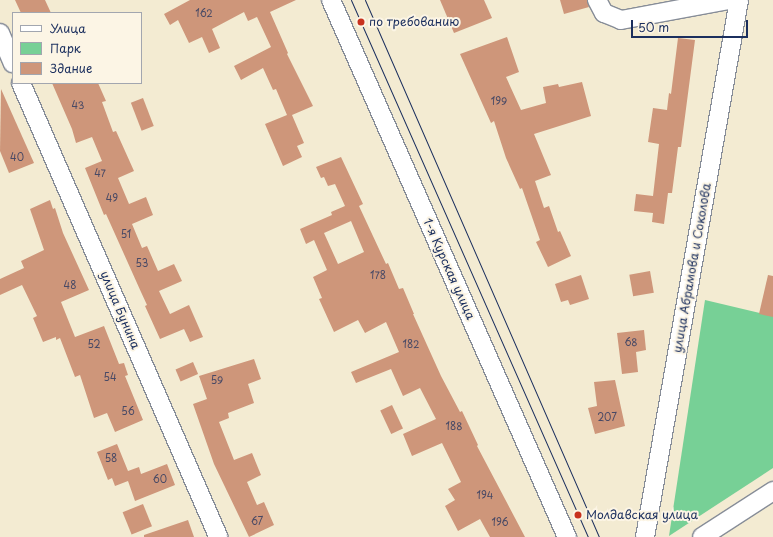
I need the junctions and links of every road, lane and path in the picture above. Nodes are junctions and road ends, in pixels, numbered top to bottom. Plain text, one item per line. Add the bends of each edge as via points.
1 (331, 0) edge
2 (597, 0) edge
3 (729, 0) edge
4 (739, 0) edge
5 (0, 34) edge
6 (12, 62) edge
7 (22, 84) edge
8 (773, 491) edge
9 (218, 537) edge
10 (567, 537) edge
11 (645, 537) edge
12 (702, 537) edge

1 - 10 street, 1-я Курская улица
2 - 3 street via 604,13 621,20
4 - 11 street, улица Абрамова и Соколова
5 - 6 street
7 - 9 street, улица Бунина
8 - 12 street

